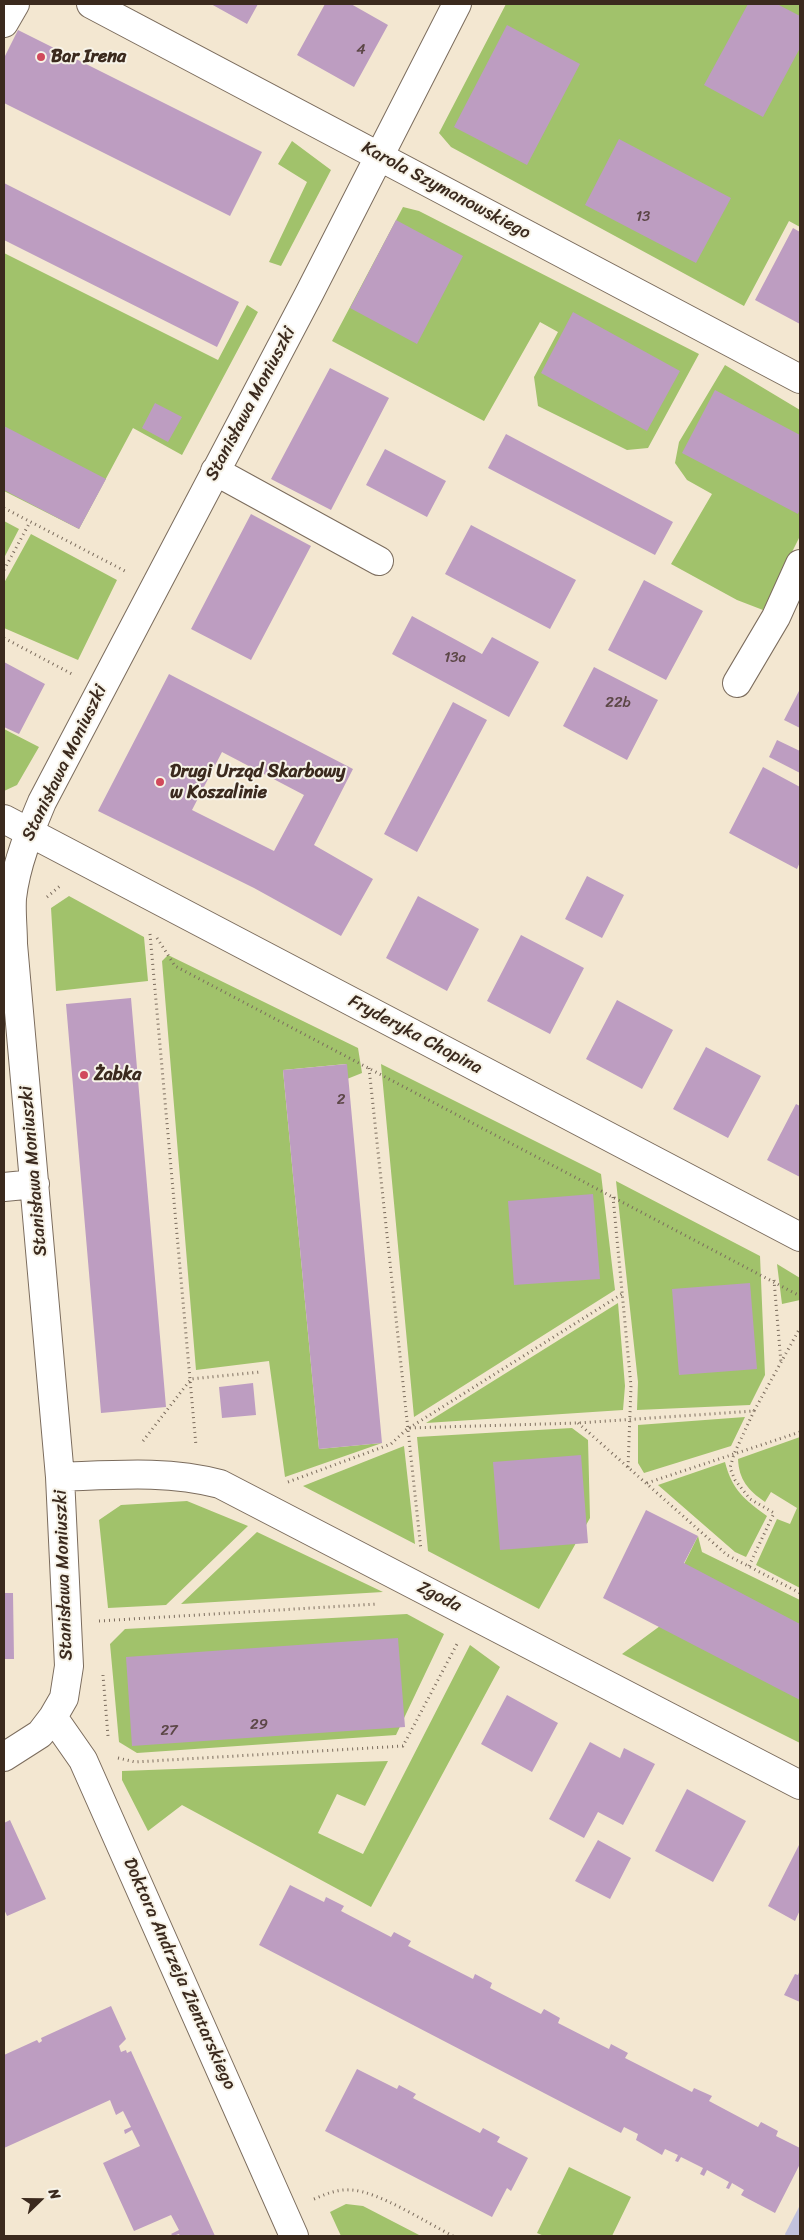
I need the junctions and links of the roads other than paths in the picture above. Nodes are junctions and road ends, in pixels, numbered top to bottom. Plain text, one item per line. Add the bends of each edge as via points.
1 (15, 4) edge
2 (91, 4) edge
3 (457, 4) edge
4 (4, 24) edge
5 (380, 156) junction
6 (800, 379) edge
7 (216, 471) junction
8 (379, 561) dead end
9 (800, 564) edge
10 (737, 683) dead end
11 (4, 819) edge
12 (30, 831) junction
13 (36, 1184) junction
14 (4, 1187) edge
15 (800, 1237) edge
16 (60, 1478) junction
17 (53, 1717) junction
18 (4, 1757) edge
19 (800, 1785) edge
20 (288, 2224) edge

1 - 4 street
2 - 5 street, Karola Szymanowskiego
3 - 5 street, Stanisława Moniuszki
5 - 6 street, Karola Szymanowskiego
5 - 7 street, Stanisława Moniuszki
7 - 8 street
7 - 12 street, Stanisława Moniuszki
9 - 10 street via 776,617
11 - 12 street, Fryderyka Chopina
12 - 13 street, Stanisława Moniuszki via 16,876 12,923
12 - 15 street, Fryderyka Chopina
13 - 14 street
13 - 16 street, Stanisława Moniuszki
16 - 17 street, Stanisława Moniuszki via 69,1666 64,1698
16 - 19 street, Zgoda via 170,1474 220,1484
17 - 18 street, Stanisława Moniuszki via 40,1734
17 - 20 street, Doktora Andrzeja Zientarskiego via 83,1760

